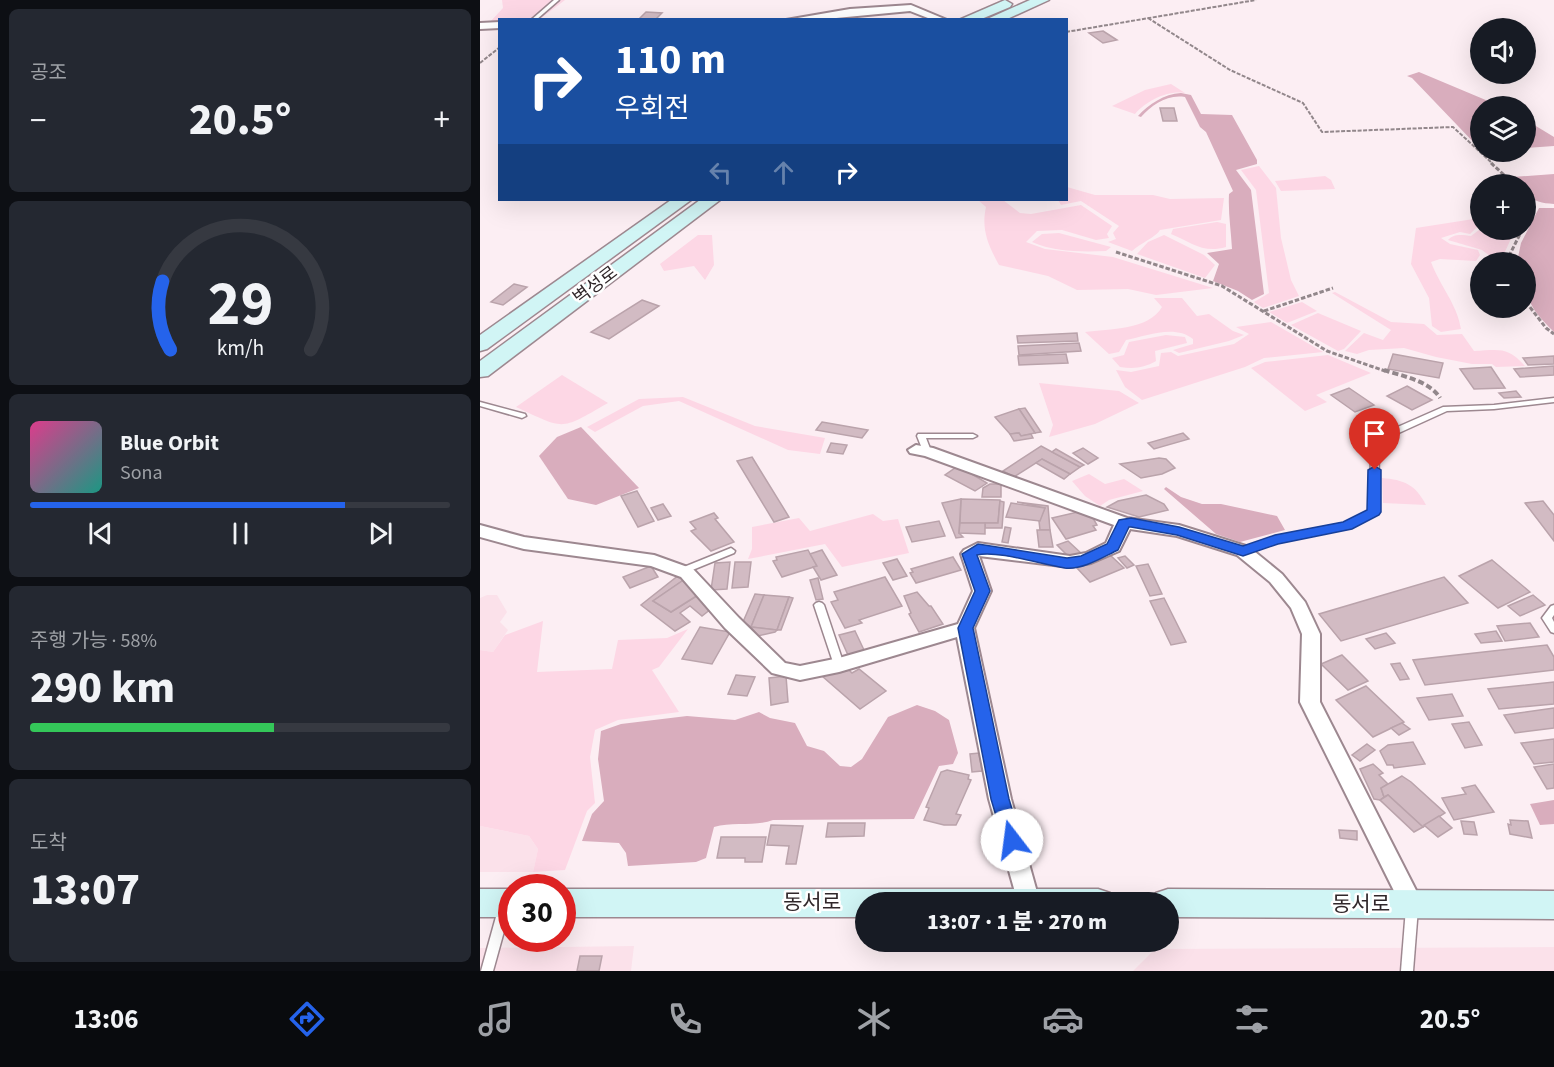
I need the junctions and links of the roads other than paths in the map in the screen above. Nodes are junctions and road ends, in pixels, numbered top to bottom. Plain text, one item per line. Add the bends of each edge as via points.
1 (557, 0) edge
2 (1016, 0) edge
3 (1042, 0) edge
4 (534, 18) edge
5 (805, 18) edge
6 (938, 18) edge
7 (971, 18) edge
8 (997, 18) edge
9 (498, 25) edge
10 (480, 26) edge
11 (681, 201) edge
12 (710, 201) edge
13 (480, 345) edge
14 (480, 371) edge
15 (1554, 400) edge
16 (480, 404) edge
17 (522, 416) dead end
18 (973, 436) dead end
19 (921, 450) joint
20 (1124, 523) junction
21 (480, 531) edge
22 (731, 551) dead end
23 (1243, 551) junction
24 (681, 571) junction
25 (819, 606) dead end
26 (1554, 608) edge
27 (965, 628) junction
28 (1554, 630) edge
29 (839, 665) junction
30 (1026, 892) edge
31 (576, 903) edge
32 (855, 903) edge
33 (1179, 903) edge
34 (1412, 904) junction
35 (1554, 905) edge
36 (498, 909) edge
37 (487, 971) edge
38 (1407, 971) edge

1 - 4 lane
2 - 7 main road
3 - 8 main road
5 - 6 street via 911,8
9 - 10 street
11 - 13 main road, 벽성로
12 - 14 main road, 벽성로
15 - 23 lane via 1446,409 1387,435 1375,448 1374,512 1347,525
16 - 17 lane
18 - 19 lane via 921,436
19 - 20 street
20 - 23 street via 1179,531
20 - 27 street via 1113,547 1085,560 1067,563 978,549 969,554 982,591
21 - 24 street via 524,543 654,561
22 - 24 lane
23 - 34 street via 1276,578 1299,606 1311,634 1310,702
24 - 29 street via 779,668 800,673
25 - 29 lane
26 - 28 lane via 1547,618
27 - 29 street
27 - 30 street via 1000,799
31 - 32 main road, 동서로
33 - 34 main road, 동서로
34 - 35 main road, 동서로
34 - 38 lane
36 - 37 lane

